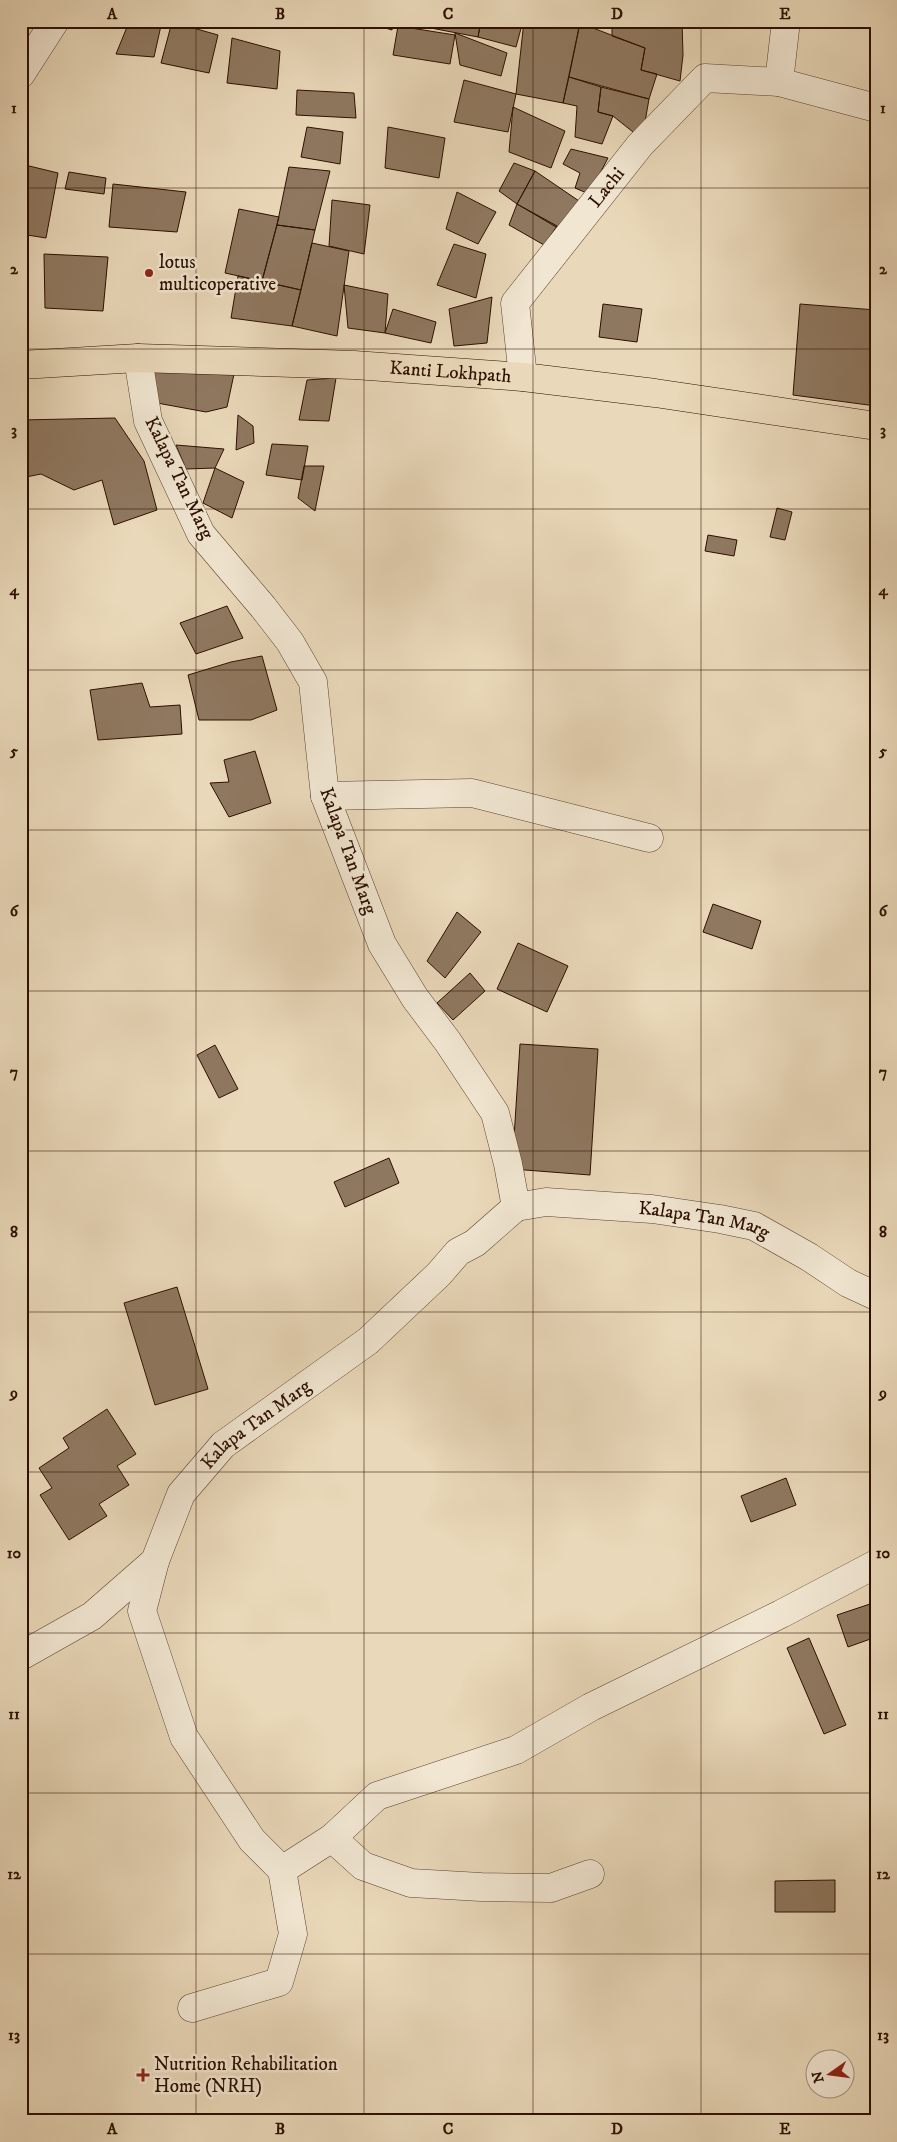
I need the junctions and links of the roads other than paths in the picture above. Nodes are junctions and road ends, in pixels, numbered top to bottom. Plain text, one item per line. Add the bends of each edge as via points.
1 (55, 21) edge
2 (786, 21) edge
3 (21, 74) edge
4 (779, 82) junction
5 (876, 108) edge
6 (138, 358) junction
7 (21, 365) edge
8 (523, 377) junction
9 (876, 426) edge
10 (325, 796) junction
11 (649, 838) dead end
12 (516, 1207) junction
13 (876, 1296) edge
14 (155, 1561) junction
15 (876, 1564) edge
16 (21, 1656) edge
17 (332, 1838) junction
18 (282, 1870) junction
19 (590, 1874) dead end
20 (192, 2008) dead end

1 - 3 street
2 - 4 street
4 - 5 street, Lachi
4 - 8 street, Lachi via 705,78 640,145 515,303
6 - 7 main road, Kanti Lokhpath
6 - 8 main road, Kanti Lokhpath via 354,365
6 - 10 street, Kalapa Tan Marg via 148,422 201,534 290,642 313,682
8 - 9 main road, Kanti Lokhpath
10 - 11 street via 472,793
10 - 12 street, Kalapa Tan Marg via 382,944 415,998 495,1113
12 - 13 street, Kalapa Tan Marg via 546,1202 652,1209 754,1226 848,1283
12 - 14 street, Kalapa Tan Marg via 475,1243 458,1252 368,1341 223,1445 181,1494
14 - 16 street, Kalapa Tan Marg via 92,1616
14 - 18 street via 142,1612 184,1737 252,1840
15 - 17 street via 591,1708 516,1750 378,1796
17 - 18 street
17 - 19 street via 363,1866 411,1883 551,1888
18 - 20 street via 293,1934 279,1982

